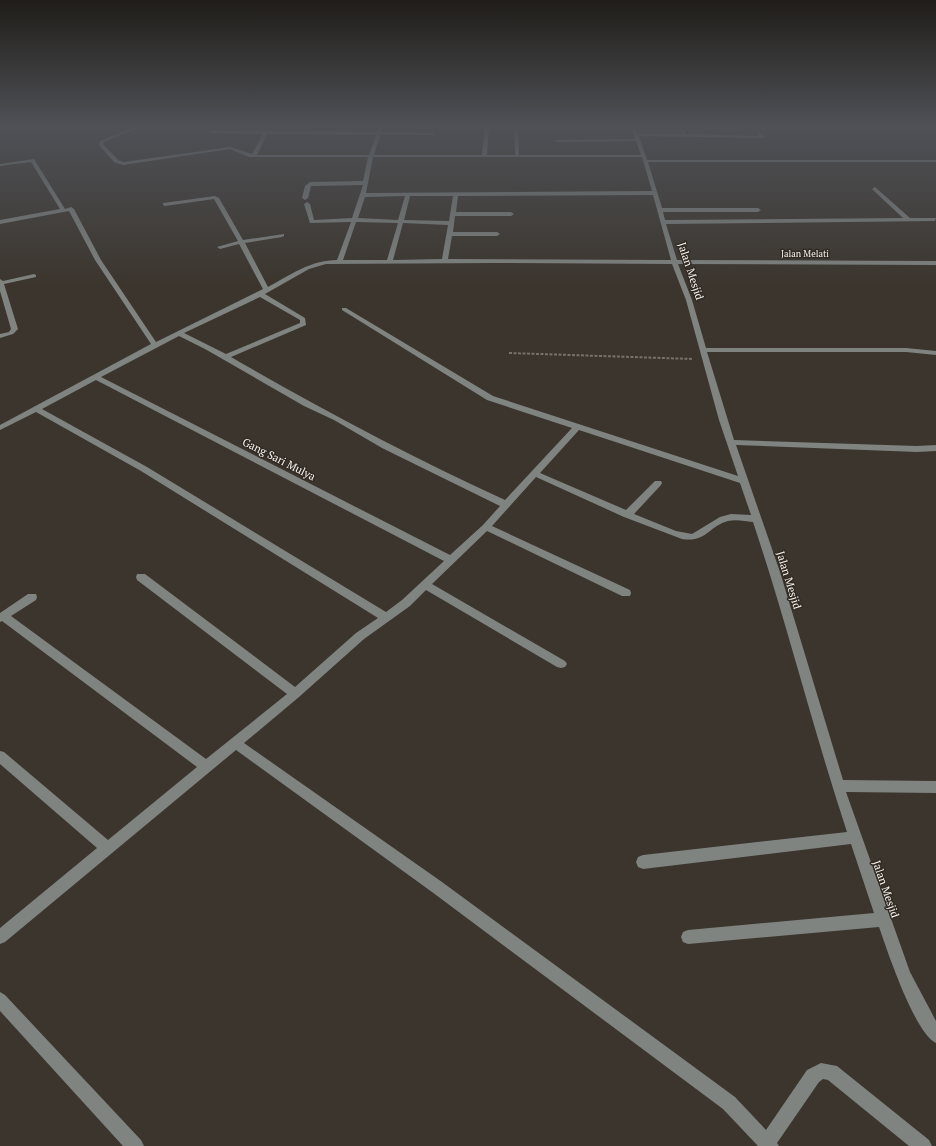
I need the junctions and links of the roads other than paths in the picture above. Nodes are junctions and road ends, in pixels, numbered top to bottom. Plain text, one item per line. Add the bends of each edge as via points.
1 (44, 179) edge
2 (365, 179) edge
3 (651, 179) edge
4 (364, 183) junction
5 (875, 189) dead end
6 (655, 193) junction
7 (456, 194) junction
8 (363, 195) junction
9 (408, 195) junction
10 (164, 204) dead end
11 (63, 210) junction
12 (660, 210) junction
13 (758, 210) dead end
14 (453, 214) junction
15 (511, 214) dead end
16 (908, 219) junction
17 (935, 219) edge
18 (355, 220) junction
19 (0, 222) edge
20 (400, 222) junction
21 (664, 222) junction
22 (451, 223) junction
23 (450, 234) junction
24 (497, 234) dead end
25 (282, 235) dead end
26 (241, 242) junction
27 (220, 247) dead end
28 (340, 261) junction
29 (390, 261) junction
30 (445, 261) junction
31 (675, 262) junction
32 (936, 263) edge
33 (34, 276) dead end
34 (0, 283) edge
35 (267, 290) junction
36 (260, 294) junction
37 (344, 309) dead end
38 (178, 333) junction
39 (0, 336) edge
40 (155, 345) junction
41 (936, 353) edge
42 (704, 355) junction
43 (226, 357) junction
44 (96, 377) junction
45 (37, 409) junction
46 (577, 427) junction
47 (0, 428) edge
48 (731, 442) junction
49 (936, 448) edge
50 (536, 474) junction
51 (744, 481) junction
52 (658, 483) dead end
53 (507, 505) junction
54 (627, 515) junction
55 (757, 519) junction
56 (486, 527) junction
57 (451, 560) junction
58 (141, 577) dead end
59 (425, 585) junction
60 (626, 594) dead end
61 (32, 597) dead end
62 (1, 617) edge
63 (385, 617) junction
64 (561, 664) dead end
65 (295, 694) junction
66 (235, 744) junction
67 (0, 756) edge
68 (207, 767) junction
69 (838, 786) junction
70 (936, 787) edge
71 (855, 837) junction
72 (108, 848) junction
73 (643, 862) dead end
74 (883, 919) junction
75 (0, 937) edge
76 (688, 937) dead end
77 (0, 1000) edge
78 (936, 1035) edge
79 (129, 1144) edge
80 (769, 1144) edge
81 (923, 1146) edge

1 - 11 street
2 - 4 street
3 - 6 street, Jalan Mesjid
4 - 8 street
4 - 18 street via 308,186 306,201 312,223
5 - 16 street
6 - 7 street
6 - 12 street, Jalan Mesjid
7 - 9 street
7 - 14 street
8 - 9 street
8 - 18 street
9 - 20 street
10 - 26 street via 216,198
11 - 19 street
11 - 40 street via 71,208 98,260
12 - 13 street
12 - 21 street, Jalan Mesjid
14 - 15 street
14 - 22 street
16 - 17 street
16 - 21 street
18 - 20 street
18 - 28 street
20 - 22 street
20 - 29 street
21 - 31 street, Jalan Mesjid
22 - 23 street
23 - 24 street
23 - 30 street
25 - 26 street
26 - 27 street
26 - 35 street
28 - 29 street, Jalan Melati
28 - 35 street, Jalan Melati via 316,265
29 - 30 street, Jalan Melati
30 - 31 street, Jalan Melati
31 - 32 street, Jalan Melati
31 - 42 street, Jalan Mesjid via 689,300
33 - 34 street
34 - 39 street via 15,329
35 - 36 street, Jalan Melati
36 - 38 street, Jalan Melati
36 - 43 street via 303,319 304,324
37 - 46 street via 490,398
38 - 40 street, Jalan Melati
38 - 43 street
40 - 44 street, Jalan Melati
41 - 42 street via 906,350
42 - 48 street, Jalan Mesjid
43 - 53 street via 393,450
44 - 45 street, Jalan Melati
44 - 57 street, Gang Sari Mulya
45 - 47 street, Jalan Melati
45 - 63 street via 144,469
46 - 50 street
46 - 51 street
48 - 49 street
48 - 51 street, Jalan Mesjid
50 - 53 street
50 - 54 street
51 - 55 street, Jalan Mesjid
52 - 54 street
53 - 56 street
54 - 55 street via 684,536 695,537 724,518
55 - 69 street, Jalan Mesjid
56 - 57 street
56 - 60 street
57 - 59 street
58 - 65 street
59 - 63 street via 406,603
59 - 64 street
61 - 62 street
62 - 68 street
63 - 65 street
65 - 66 street
66 - 68 street
66 - 80 street via 437,887 729,1103
67 - 72 street
68 - 72 street
69 - 70 street
69 - 71 street, Jalan Mesjid
71 - 73 street
71 - 74 street, Jalan Mesjid
72 - 75 street
74 - 76 street
74 - 78 street, Jalan Mesjid via 904,976
77 - 79 street
80 - 81 street via 813,1076 821,1071 831,1072

